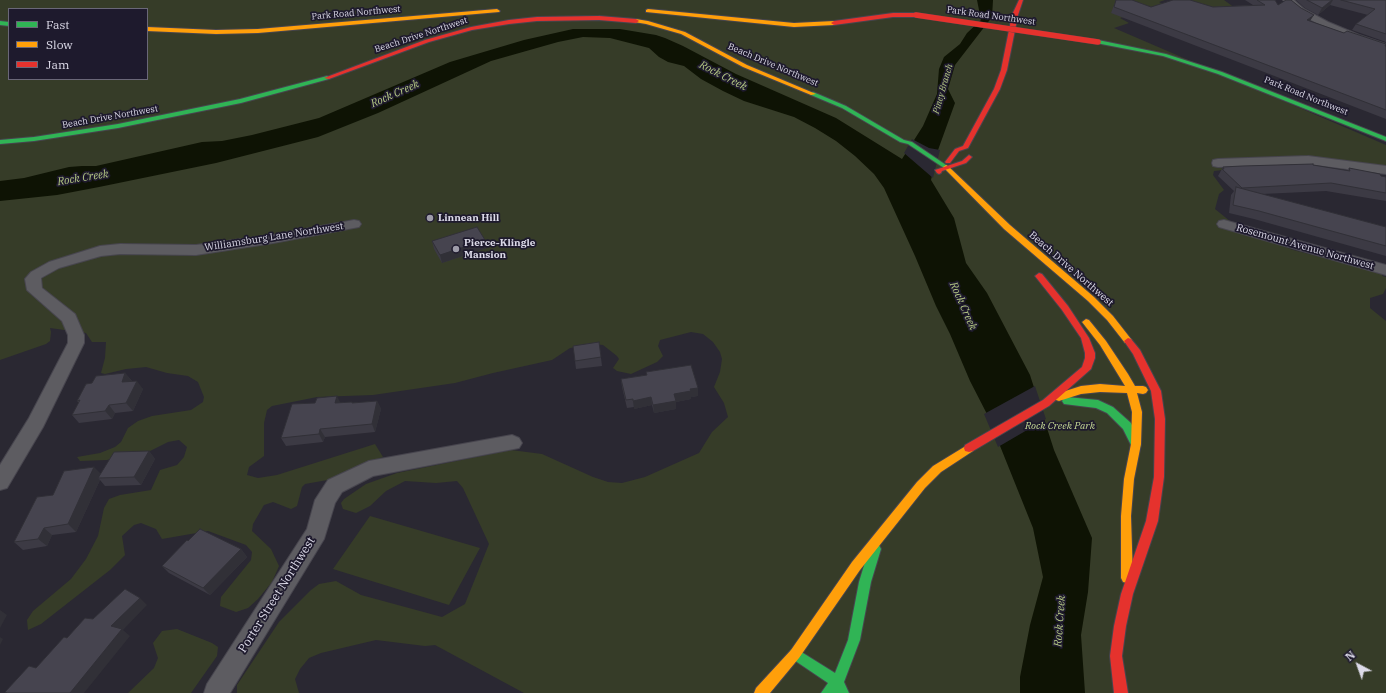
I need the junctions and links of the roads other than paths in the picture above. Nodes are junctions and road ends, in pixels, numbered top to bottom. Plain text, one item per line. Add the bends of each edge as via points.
1 (1021, 0) edge
2 (1288, 0) edge
3 (505, 10) dead end
4 (636, 10) dead end
5 (148, 29) edge
6 (1386, 47) edge
7 (1386, 139) edge
8 (0, 142) edge
9 (966, 147) junction
10 (1218, 163) dead end
11 (939, 167) junction
12 (1386, 170) edge
13 (983, 191) dead end
14 (988, 222) dead end
15 (354, 224) dead end
16 (1224, 224) dead end
17 (1021, 240) junction
18 (1386, 270) edge
19 (1131, 388) junction
20 (1156, 391) junction
21 (1046, 403) junction
22 (512, 443) dead end
23 (1136, 444) junction
24 (0, 482) edge
25 (879, 536) junction
26 (1127, 594) junction
27 (792, 658) junction
28 (838, 682) junction
29 (216, 693) edge
30 (761, 693) edge
31 (773, 693) edge
32 (828, 693) edge
33 (842, 693) edge
34 (1121, 693) edge

1 - 9 main road via 1015,15 1002,77
2 - 6 street via 1301,11 1325,24
3 - 5 main road, Park Road Northwest via 258,31
4 - 7 main road, Park Road Northwest, bridge via 794,25 916,15 1098,42 1164,55 1220,73
8 - 11 main road, Beach Drive Northwest via 89,130 211,108 308,83 466,30 513,21 572,18 640,21 673,29 745,66 835,103 910,143
9 - 11 main road via 957,150
9 - 11 main road via 970,152 971,161
10 - 12 street via 1308,160
11 - 14 main road, Beach Drive Northwest
11 - 17 main road, Beach Drive Northwest
13 - 17 main road
15 - 24 street, Williamsburg Lane Northwest via 196,250 100,251 68,260 36,275 33,279 35,290 70,318 76,343 36,422
16 - 18 street, Rosemount Avenue Northwest
17 - 20 main road, Beach Drive Northwest via 1091,299 1117,326 1137,352
19 - 20 main road
19 - 21 main road via 1081,390
19 - 21 main road, Beach Drive Northwest via 1103,343 1081,316 1037,273 1078,326 1088,343 1090,353 1086,369
19 - 23 main road, Beach Drive Northwest via 1137,412
20 - 26 main road, Beach Drive Northwest via 1160,419 1159,477 1152,521
21 - 23 main road via 1075,401 1105,407 1116,413 1127,426
21 - 25 main road via 938,469 921,484
22 - 29 street, Porter Street Northwest via 369,469 335,486 325,500 317,532
23 - 26 main road, Beach Drive Northwest via 1128,480
25 - 27 main road
25 - 28 main road via 865,582 854,640
26 - 34 main road, Beach Drive Northwest via 1117,649
27 - 28 main road
27 - 30 main road
27 - 31 main road
28 - 32 main road
28 - 33 main road

